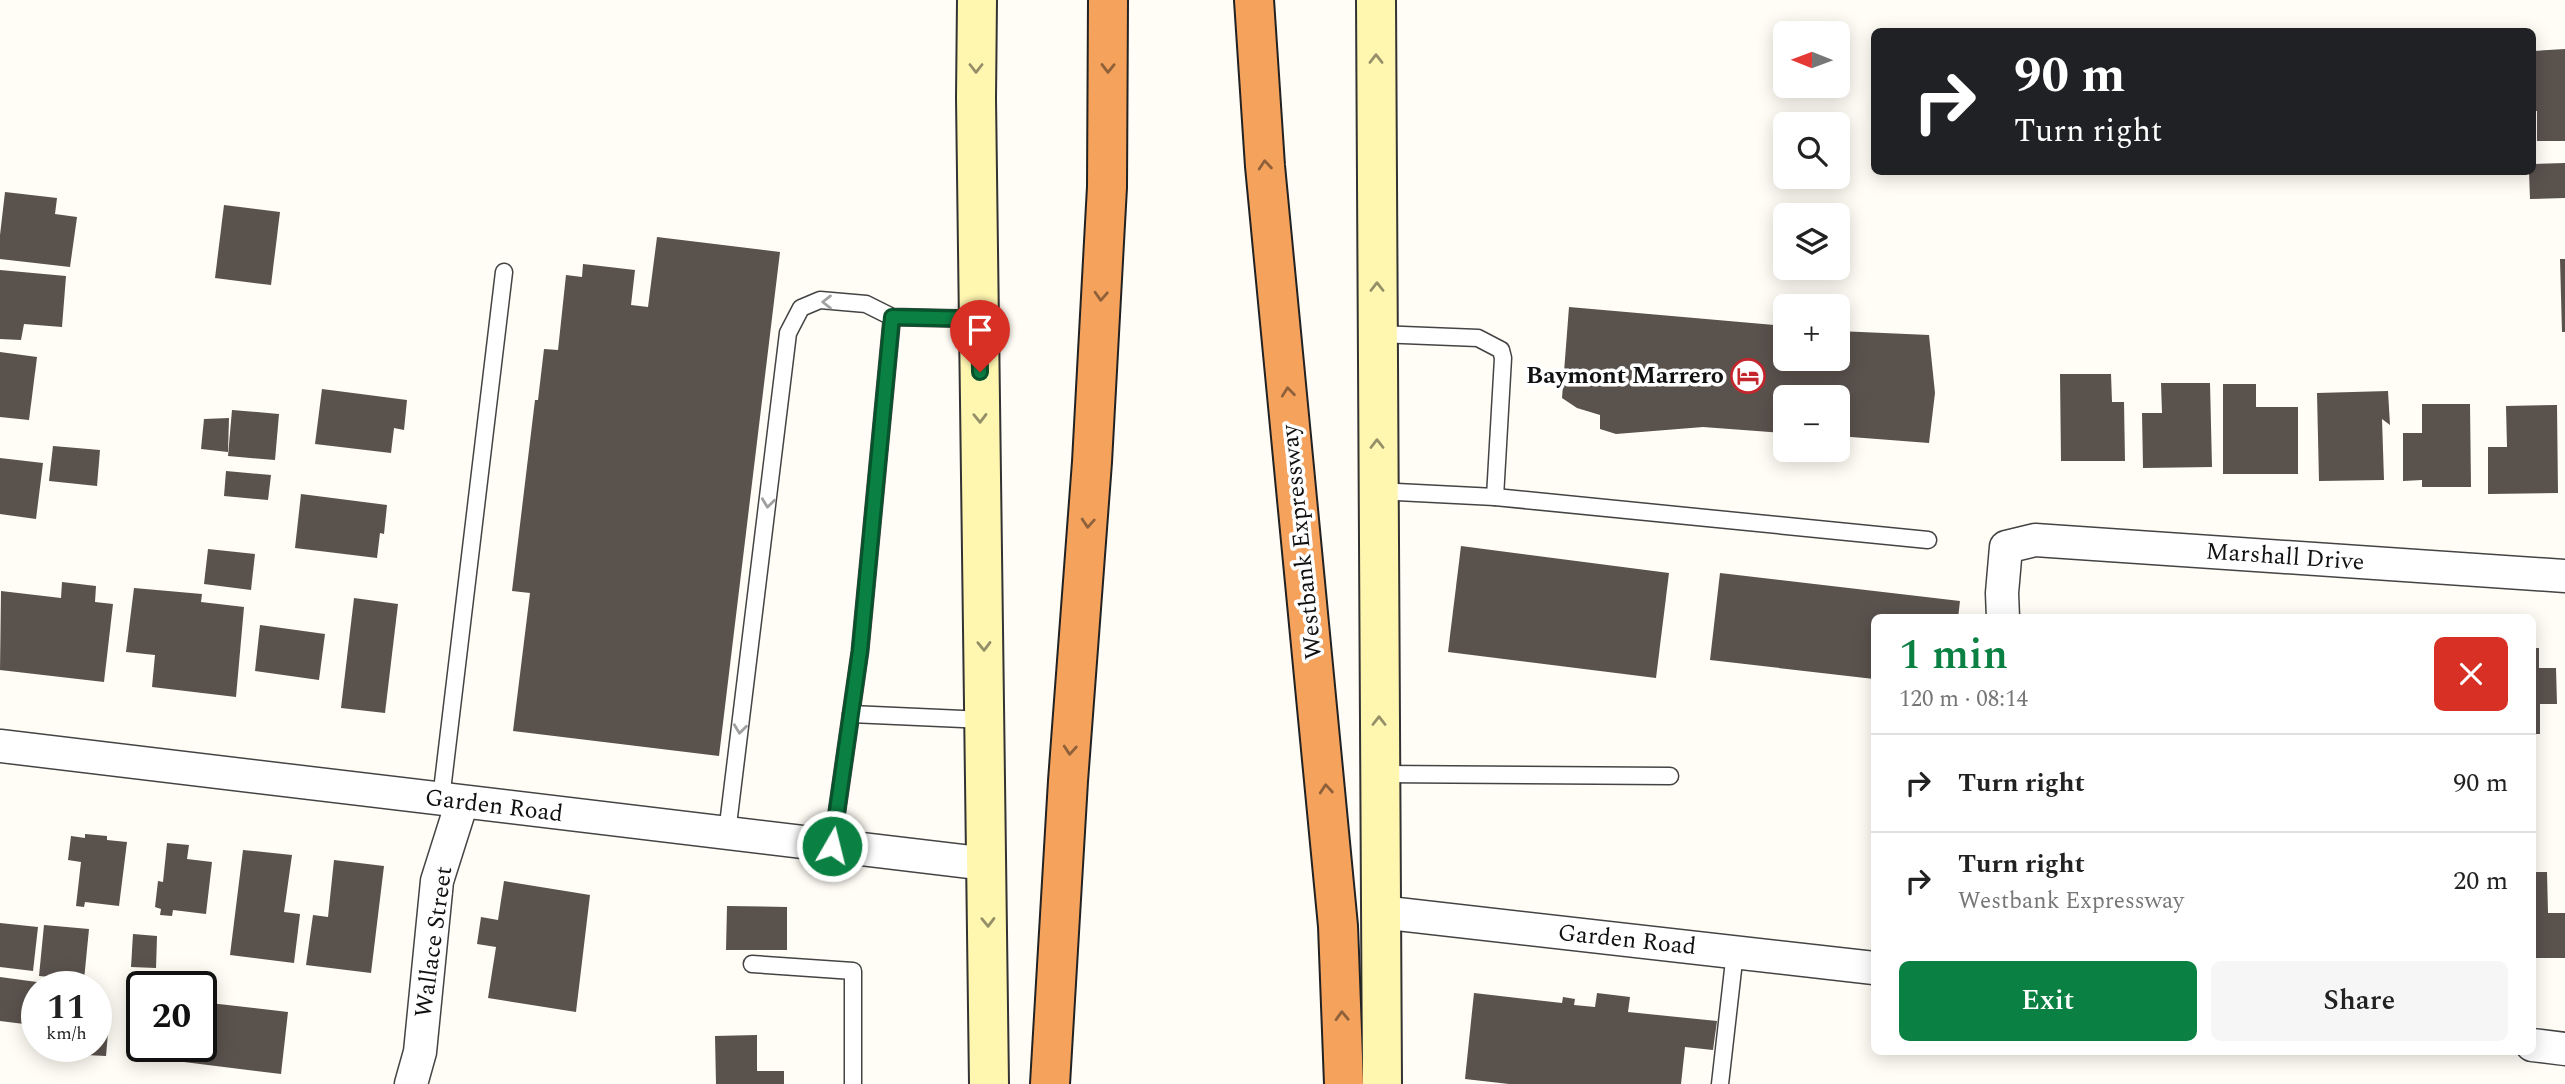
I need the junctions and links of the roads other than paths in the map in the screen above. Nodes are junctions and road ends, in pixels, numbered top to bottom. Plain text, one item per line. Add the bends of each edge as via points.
1 (977, 0) edge
2 (1108, 0) edge
3 (1254, 0) edge
4 (1376, 0) edge
5 (504, 272) dead end
6 (892, 317) junction
7 (979, 319) junction
8 (1377, 334) junction
9 (1377, 491) junction
10 (1495, 497) junction
11 (1928, 540) dead end
12 (2565, 576) edge
13 (2003, 614) edge
14 (851, 714) junction
15 (985, 720) junction
16 (0, 746) edge
17 (1379, 775) junction
18 (1670, 776) dead end
19 (452, 801) junction
20 (727, 833) junction
21 (832, 846) junction
22 (987, 864) junction
23 (1380, 912) junction
24 (1735, 952) junction
25 (752, 964) dead end
26 (1871, 968) edge
27 (2536, 1045) edge
28 (2565, 1049) edge
29 (411, 1084) edge
30 (853, 1084) edge
31 (989, 1084) edge
32 (1049, 1084) edge
33 (1344, 1084) edge
34 (1382, 1084) edge
35 (1720, 1084) edge

1 -> 7 main road
2 -> 32 highway via 1107,187 1093,462
33 -> 3 highway, Westbank Expressway via 1338,926 1265,166
8 -> 4 main road
5 - 19 lane
6 - 7 lane
6 - 14 lane
6 -> 20 lane via 866,304 820,300 801,308 789,333
7 -> 15 main road
9 -> 8 main road
8 - 10 lane via 1478,338 1501,350
9 - 10 lane
17 -> 9 main road
10 - 11 lane
12 - 13 street, Marshall Drive via 2035,540 2006,547
14 - 15 lane
14 - 21 lane
15 - 22 main road
16 - 19 street, Garden Road
17 - 18 lane
17 - 23 main road
19 - 20 street, Garden Road
19 - 29 street, Wallace Street via 438,881 420,1052
20 - 21 street, Garden Road
21 - 22 street, Garden Road
22 -> 31 main road
23 - 24 street, Garden Road
23 - 34 main road
24 - 26 street, Garden Road
24 - 35 lane
25 - 30 lane via 853,971
27 - 28 street

